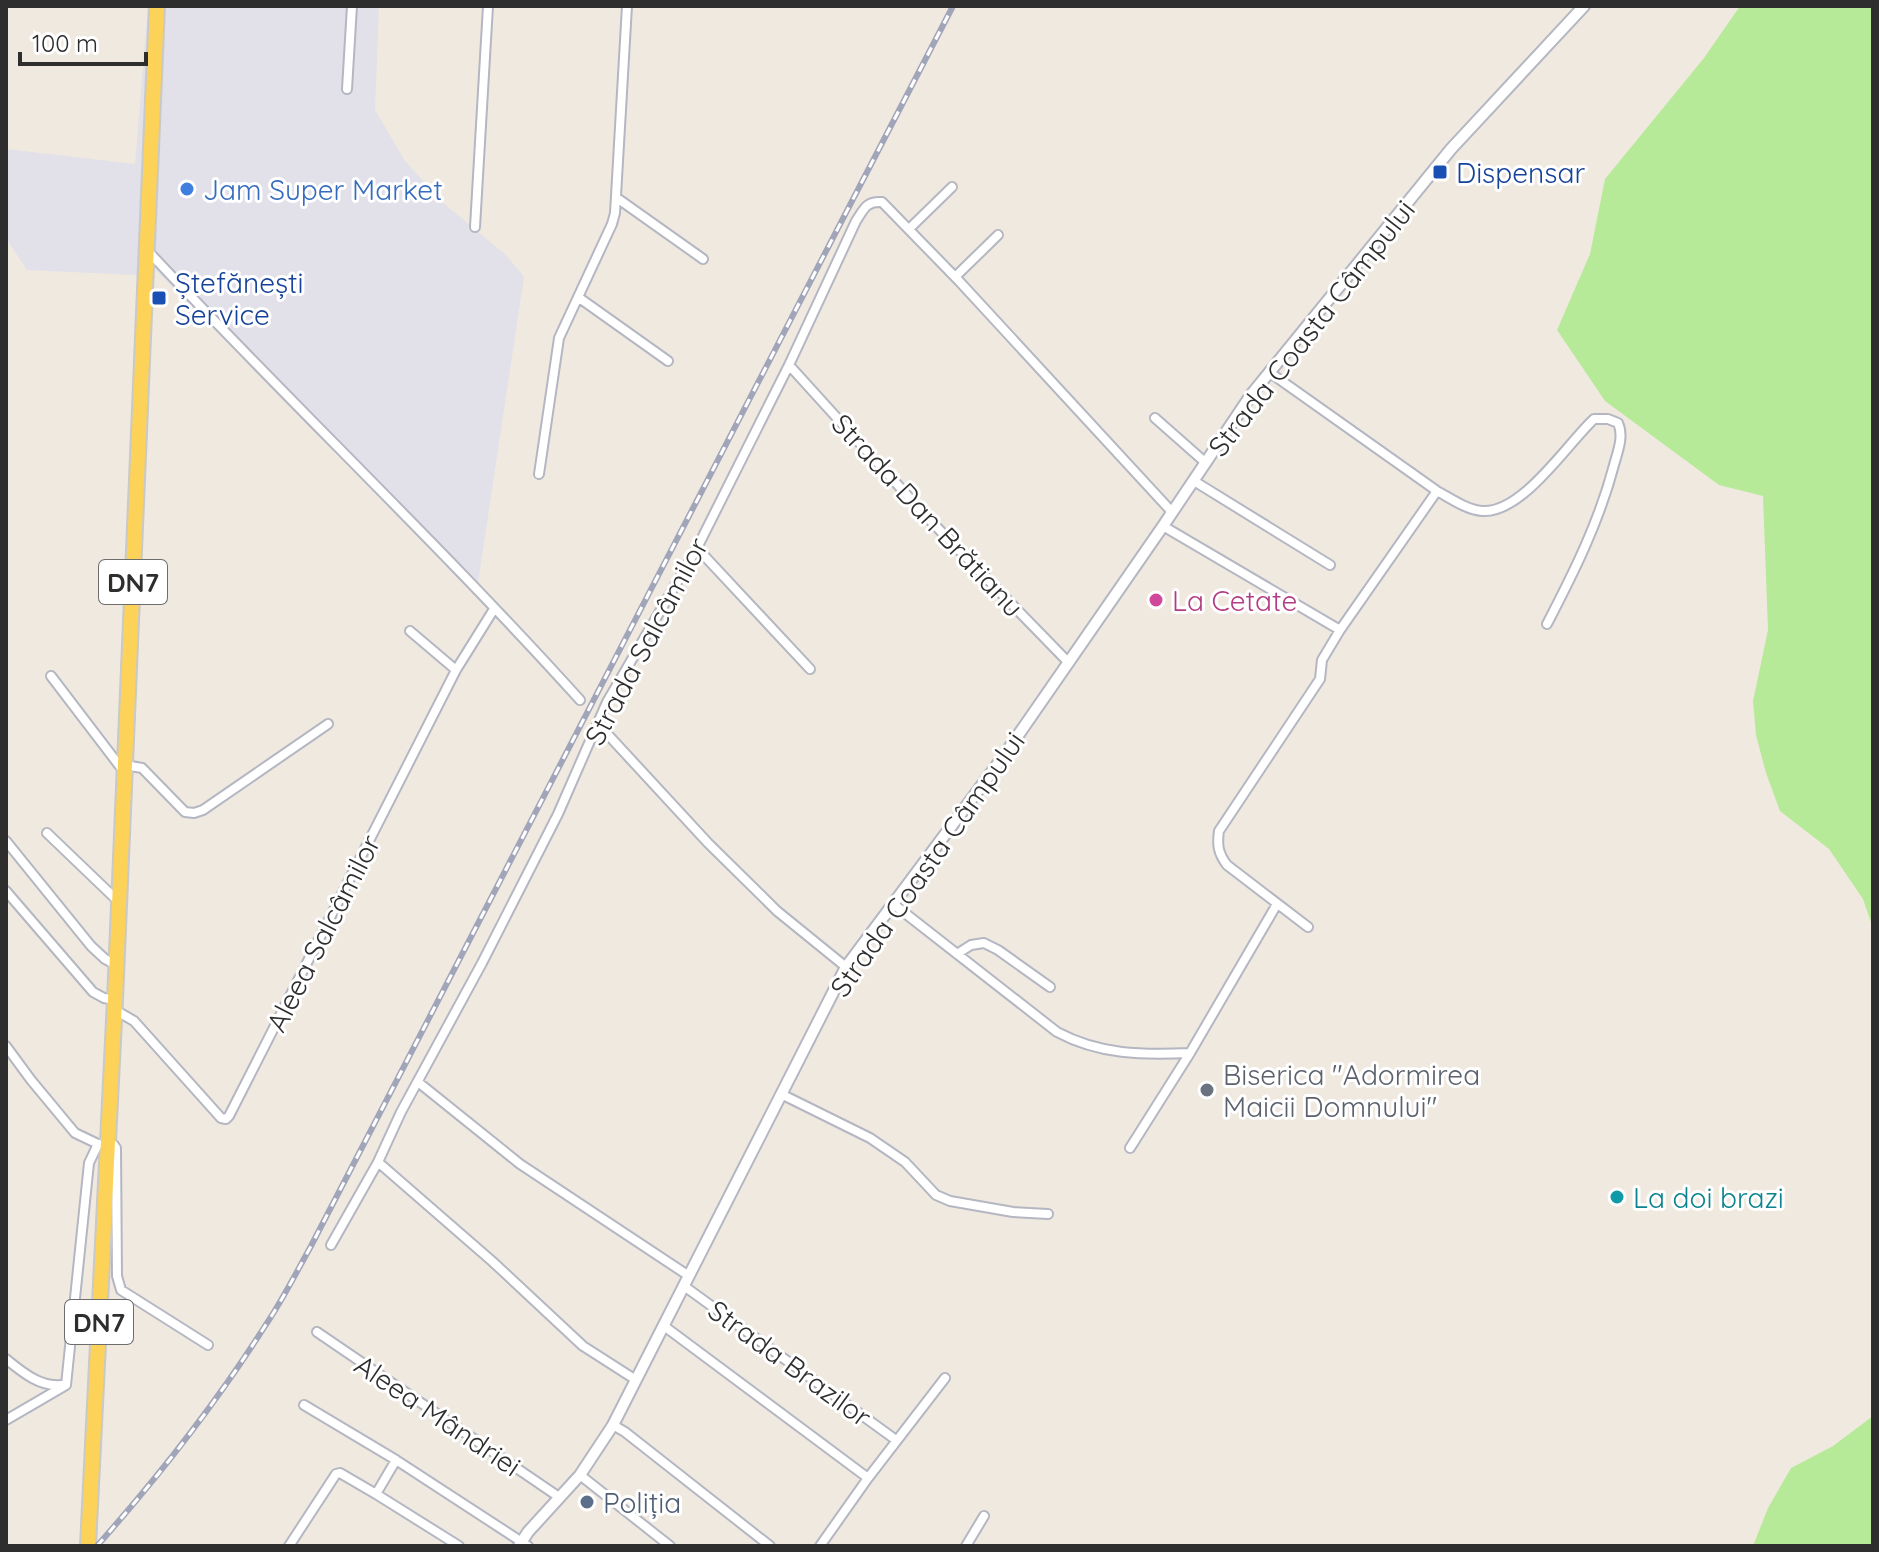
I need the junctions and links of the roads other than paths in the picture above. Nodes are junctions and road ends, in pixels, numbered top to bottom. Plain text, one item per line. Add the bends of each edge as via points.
1 (157, 6) edge
2 (352, 6) edge
3 (488, 6) edge
4 (627, 6) edge
5 (1584, 6) edge
6 (347, 89) dead end
7 (952, 187) dead end
8 (617, 198) junction
9 (475, 227) dead end
10 (909, 229) junction
11 (998, 235) dead end
12 (148, 251) junction
13 (703, 259) dead end
14 (955, 277) junction
15 (578, 297) junction
16 (668, 361) dead end
17 (789, 365) junction
18 (1269, 372) junction
19 (1155, 418) dead end
20 (1206, 463) junction
21 (539, 474) dead end
22 (1194, 481) junction
23 (1437, 491) junction
24 (1172, 512) junction
25 (1163, 526) junction
26 (697, 548) junction
27 (1330, 565) dead end
28 (494, 609) junction
29 (1547, 624) dead end
30 (1340, 630) junction
31 (410, 631) dead end
32 (1069, 663) junction
33 (810, 669) dead end
34 (456, 670) junction
35 (51, 676) dead end
36 (580, 700) dead end
37 (328, 724) dead end
38 (599, 725) junction
39 (125, 770) junction
40 (47, 833) dead end
41 (6, 841) edge
42 (6, 891) edge
43 (119, 903) junction
44 (892, 903) junction
45 (1277, 904) junction
46 (1308, 927) dead end
47 (957, 954) junction
48 (117, 965) junction
49 (846, 967) junction
50 (1050, 987) dead end
51 (115, 1005) junction
52 (6, 1046) edge
53 (1190, 1053) junction
54 (418, 1082) junction
55 (781, 1094) junction
56 (103, 1143) junction
57 (1130, 1148) dead end
58 (378, 1162) junction
59 (1048, 1214) dead end
60 (331, 1245) dead end
61 (687, 1281) junction
62 (664, 1326) junction
63 (317, 1332) dead end
64 (208, 1345) dead end
65 (6, 1359) edge
66 (945, 1378) dead end
67 (636, 1380) junction
68 (66, 1385) junction
69 (304, 1405) dead end
70 (6, 1420) edge
71 (613, 1425) junction
72 (896, 1440) junction
73 (396, 1460) junction
74 (580, 1475) junction
75 (868, 1478) junction
76 (376, 1494) junction
77 (559, 1497) junction
78 (984, 1516) dead end
79 (523, 1545) edge
80 (88, 1546) edge
81 (289, 1546) edge
82 (459, 1546) edge
83 (670, 1546) edge
84 (770, 1546) edge
85 (820, 1546) edge
86 (966, 1546) edge

1 - 12 main road, DN7
2 - 6 street
3 - 9 street
4 - 8 street
5 - 18 street, Strada Coasta Câmpului via 1451,149
7 - 10 street
8 - 13 street
8 - 15 street via 612,224
10 - 14 street
10 - 17 street, Strada Salcâmilor via 882,202 866,206
11 - 14 street
12 - 28 street
12 - 39 main road, DN7
14 - 24 street
15 - 16 street
15 - 21 street via 559,338
17 - 26 street, Strada Salcâmilor
17 - 32 street, Strada Dan Brătianu
18 - 20 street, Strada Coasta Câmpului
18 - 23 street
19 - 20 street
20 - 22 street, Strada Coasta Câmpului
22 - 24 street, Strada Coasta Câmpului
22 - 27 street
23 - 29 street via 1480,512 1496,510 1540,480 1594,419 1618,423 1619,445 1598,518
23 - 30 street
24 - 25 street, Strada Coasta Câmpului
25 - 30 street
25 - 32 street, Strada Coasta Câmpului
26 - 33 street
26 - 38 street, Strada Salcâmilor via 607,702
28 - 34 street, Aleea Salcâmilor
28 - 36 street
30 - 45 street via 1322,660 1320,679 1219,831 1219,855
31 - 34 street
32 - 44 street, Strada Coasta Câmpului
34 - 51 street, Aleea Salcâmilor via 226,1119
35 - 39 street
37 - 39 street via 194,813 185,812 142,768
38 - 49 street via 777,911
38 - 54 street, Strada Salcâmilor
39 - 43 main road, DN7
40 - 43 street
41 - 48 street via 91,946
42 - 51 street via 93,992
43 - 48 main road, DN7
44 - 47 street
44 - 49 street, Strada Coasta Câmpului
45 - 46 street
45 - 53 street
47 - 50 street via 984,943
47 - 53 street via 1076,1042 1140,1055
48 - 51 main road, DN7
49 - 55 street, Strada Coasta Câmpului
51 - 56 main road, DN7
52 - 56 street via 75,1133
53 - 57 street
54 - 58 street, Strada Salcâmilor
54 - 61 street via 520,1164
55 - 59 street via 870,1138 905,1162 936,1195
55 - 61 street, Strada Coasta Câmpului
56 - 64 street via 116,1148 118,1285
56 - 68 street via 89,1163
56 - 80 main road, DN7
58 - 60 street, Strada Salcâmilor
58 - 67 street via 572,1337
61 - 62 street, Strada Coasta Câmpului
61 - 72 street, Strada Brazilor
62 - 67 street, Strada Coasta Câmpului
62 - 75 street
63 - 77 street, Aleea Mândriei
65 - 68 street via 49,1386
66 - 72 street
67 - 71 street, Strada Coasta Câmpului
68 - 70 street
69 - 73 street, Strada Coasta Câmpului
71 - 74 street, Strada Coasta Câmpului
71 - 84 street
72 - 75 street
73 - 76 street
73 - 79 street, Strada Coasta Câmpului
74 - 77 street, Strada Coasta Câmpului
74 - 83 street
75 - 85 street
76 - 81 street via 336,1474
76 - 82 street
77 - 79 street, Strada Coasta Câmpului
78 - 86 street

